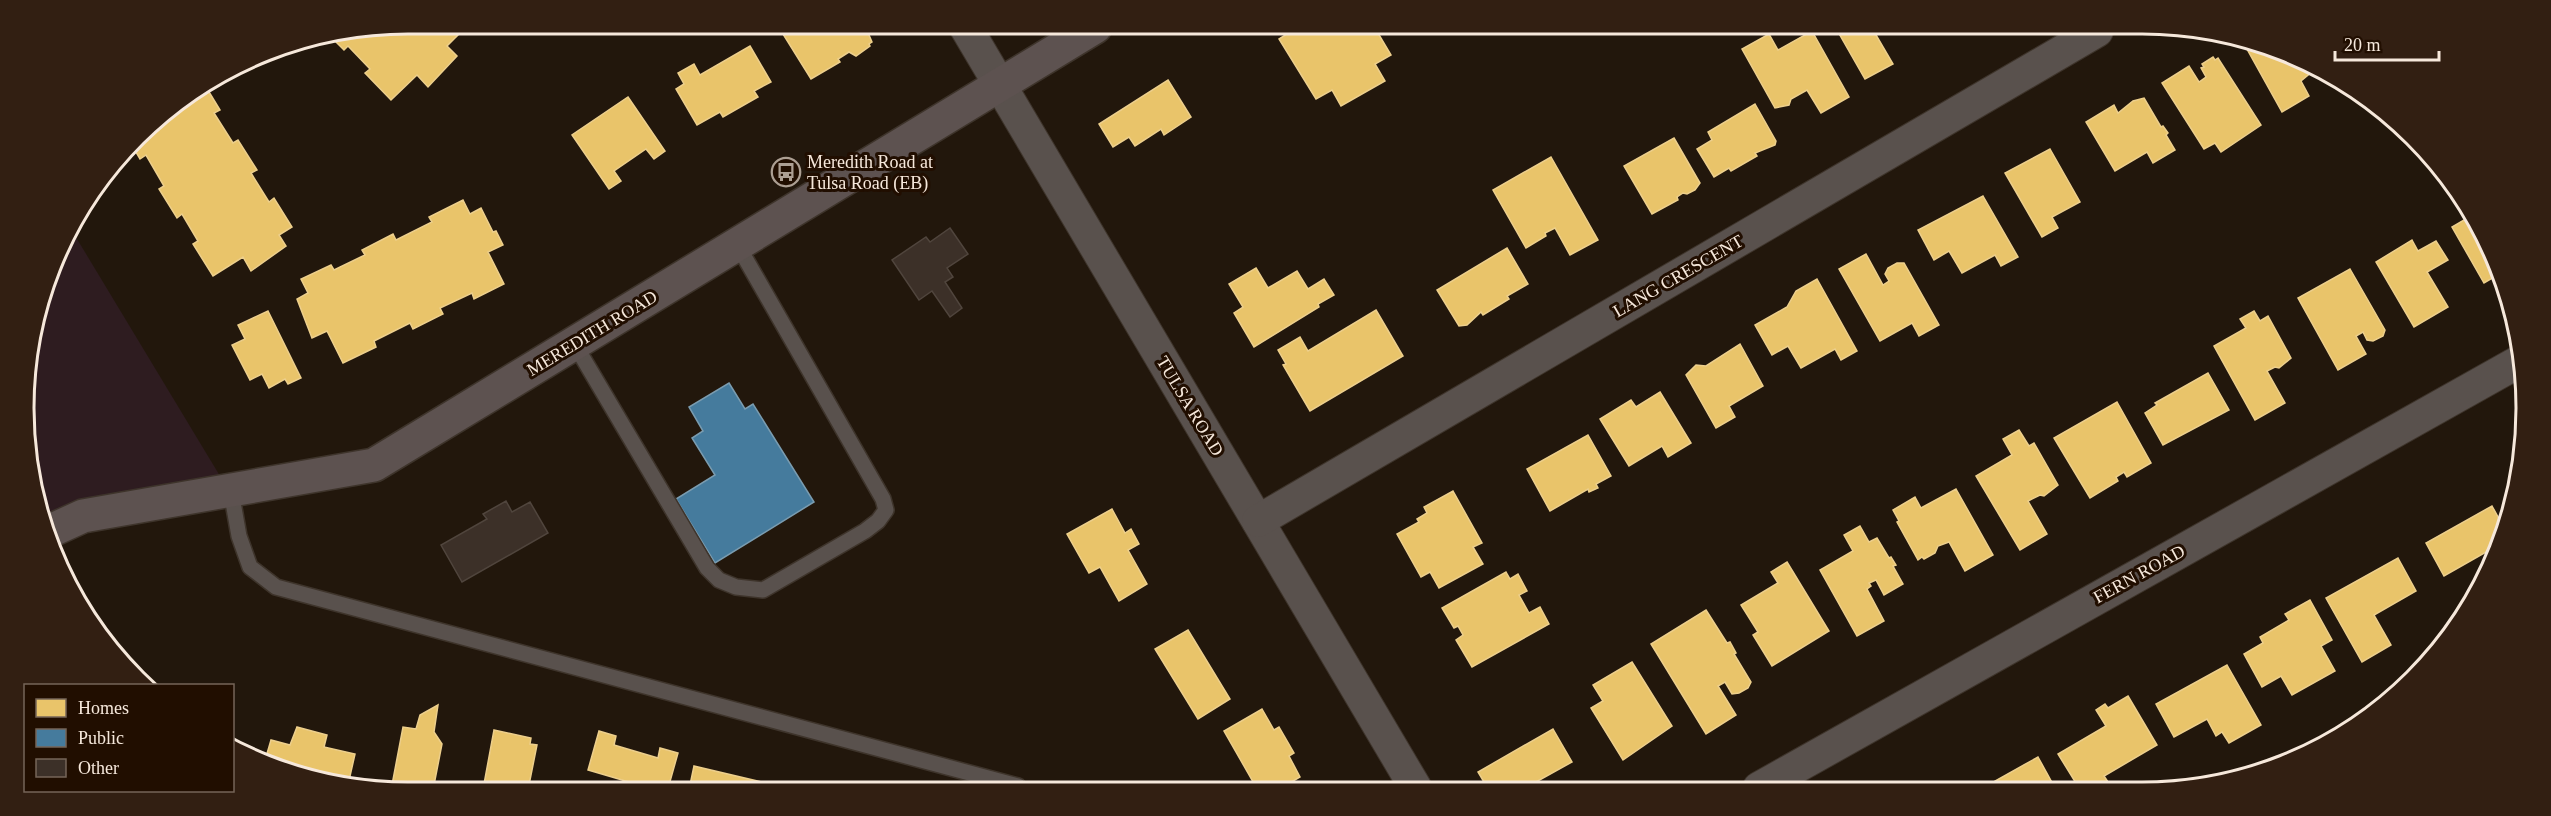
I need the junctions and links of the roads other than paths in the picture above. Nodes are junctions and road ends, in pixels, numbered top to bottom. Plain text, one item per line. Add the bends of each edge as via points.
1 (970, 35) edge
2 (1082, 35) edge
3 (2090, 35) edge
4 (1000, 84) junction
5 (737, 244) junction
6 (574, 343) junction
7 (2514, 365) edge
8 (231, 490) junction
9 (1258, 521) junction
10 (54, 529) edge
11 (1003, 782) edge
12 (1412, 782) edge
13 (1770, 782) edge

1 - 4 street, TULSA ROAD
2 - 4 street, MEREDITH ROAD
3 - 9 street, LANG CRESCENT
4 - 5 street, MEREDITH ROAD
4 - 9 street, TULSA ROAD
5 - 6 street, MEREDITH ROAD
5 - 6 lane via 883,499 886,510 865,531 763,590 736,587 719,580 707,568
6 - 8 street, MEREDITH ROAD via 374,465
7 - 13 street, FERN ROAD
8 - 10 street, MEREDITH ROAD via 83,516
8 - 11 lane via 238,536 250,567 276,587
9 - 12 street, TULSA ROAD

